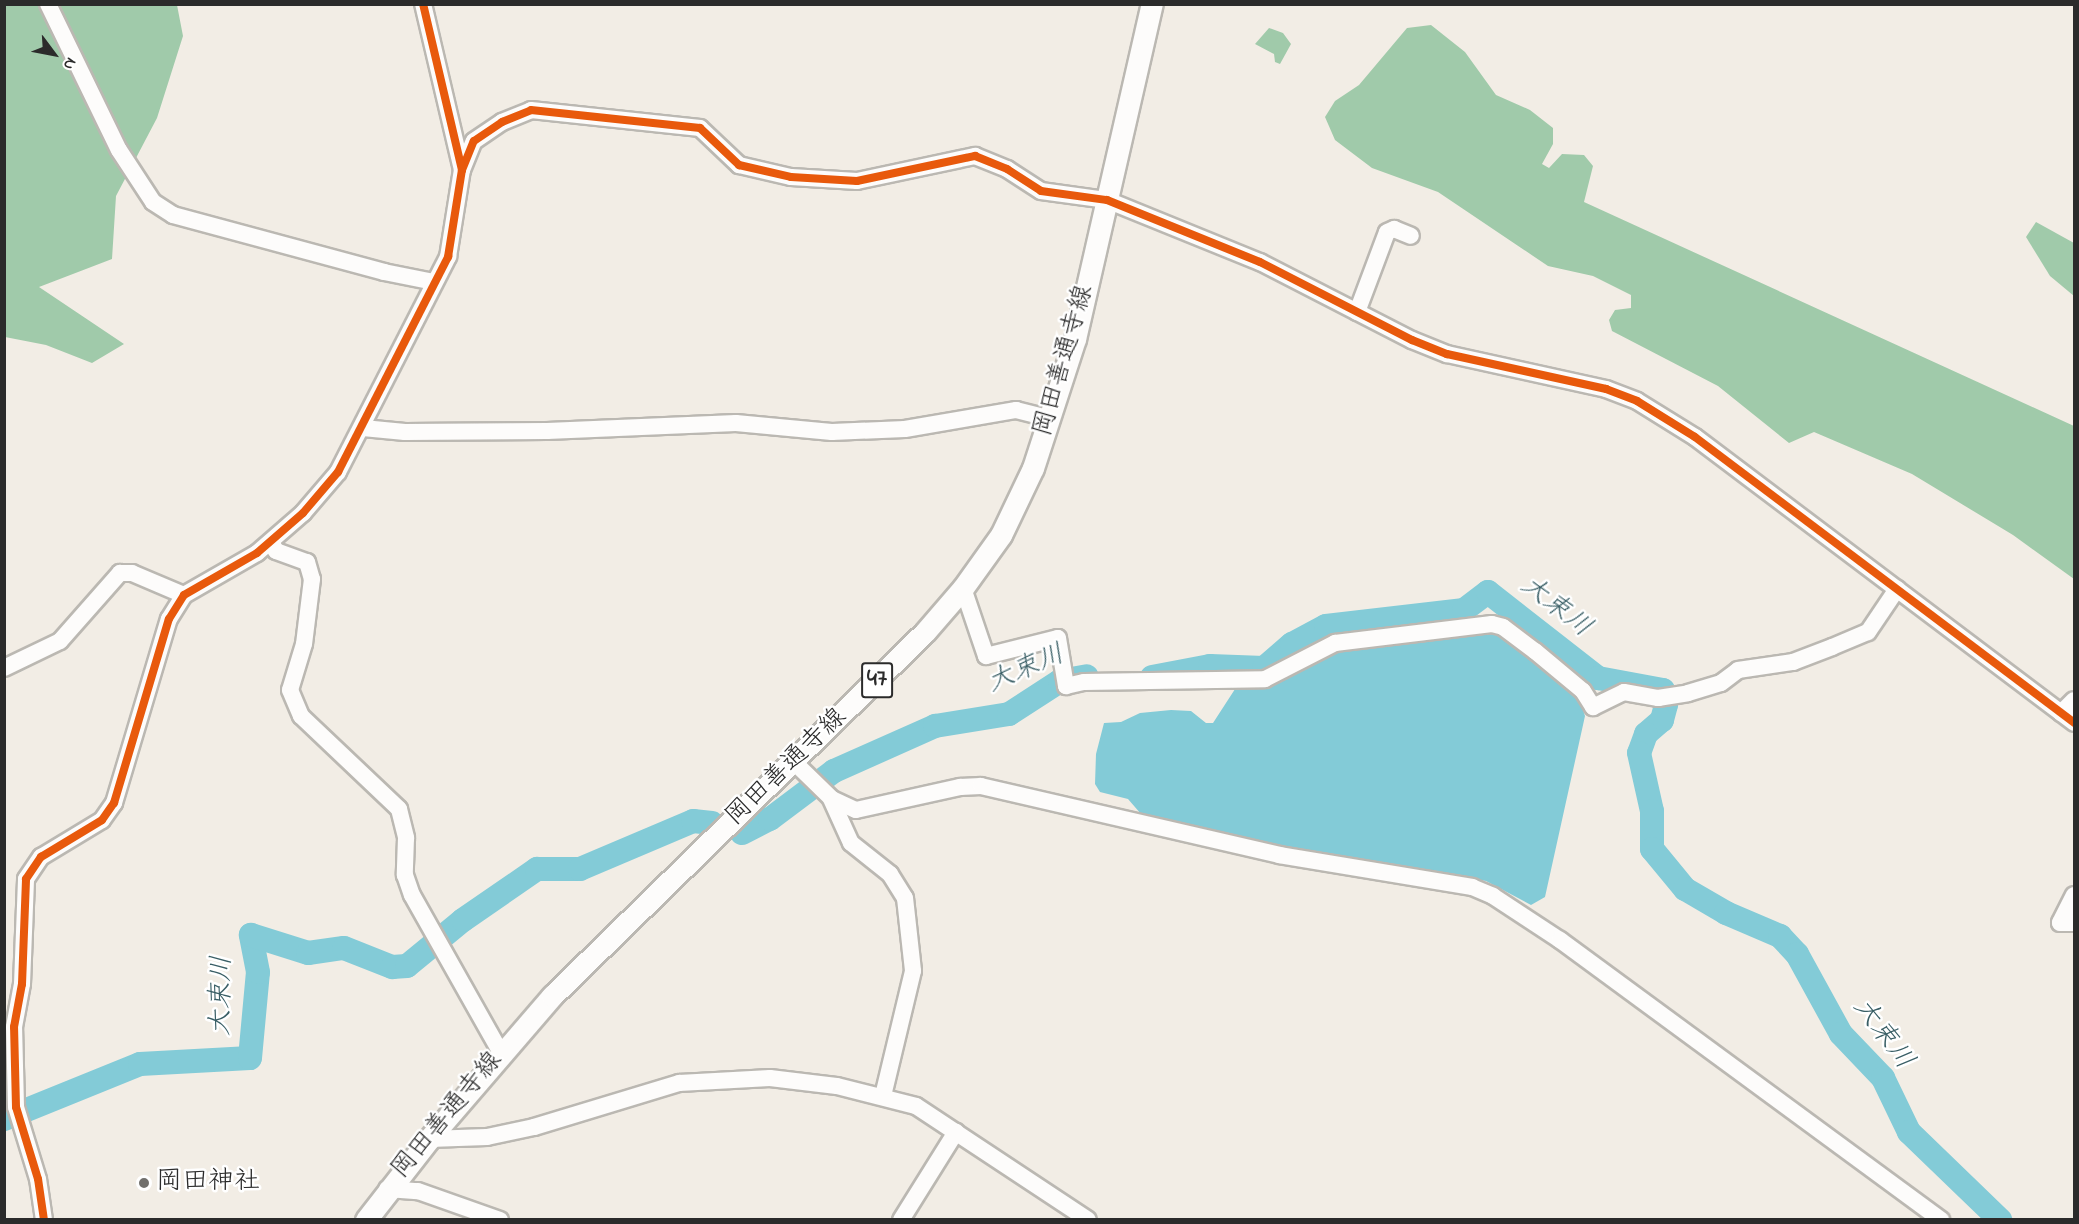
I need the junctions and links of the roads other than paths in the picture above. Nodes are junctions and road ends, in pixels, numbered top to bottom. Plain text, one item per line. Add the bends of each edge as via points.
1 (48, 4) edge
2 (423, 4) edge
3 (1152, 4) edge
4 (462, 170) junction
5 (1107, 200) junction
6 (1411, 236) dead end
7 (434, 282) junction
8 (1357, 312) junction
9 (1051, 419) junction
10 (363, 428) junction
11 (271, 542) junction
12 (963, 588) junction
13 (1898, 589) junction
14 (181, 599) junction
15 (4, 668) edge
16 (2074, 700) edge
17 (2068, 718) edge
18 (794, 762) junction
19 (831, 799) junction
20 (2074, 895) edge
21 (2074, 923) edge
22 (501, 1053) junction
23 (883, 1096) junction
24 (956, 1132) junction
25 (429, 1138) junction
26 (387, 1189) junction
27 (44, 1220) edge
28 (366, 1220) edge
29 (500, 1220) edge
30 (901, 1220) edge
31 (1088, 1220) edge
32 (1941, 1220) edge

1 - 7 street via 120,150 153,202 173,215
2 - 4 street
3 - 5 main road, 岡田善通寺線 / 47
4 - 5 street via 474,141 502,122 531,110 700,128 739,165 756,172 858,181 975,156 1007,169 1041,191
4 - 7 street via 448,257
5 - 8 street via 1260,262
5 - 9 main road, 岡田善通寺線 / 47 via 1075,339
6 - 8 street via 1394,229 1387,232
7 - 10 street
8 - 13 street via 1447,354 1606,390 1637,401 1695,437
9 - 10 street via 1016,410 905,429 832,432 736,423 547,431 405,432
9 - 12 main road, 岡田善通寺線 / 47 via 1017,505
10 - 11 street via 338,472 303,513
11 - 14 street
11 - 22 street via 276,550 308,562 312,579 304,644 290,690 301,716 399,809 406,838 405,875
12 - 13 street via 986,656 1058,638 1066,686 1084,682 1265,679 1335,643 1491,624 1503,627 1535,651 1583,692 1593,707 1624,692 1664,697 1721,683 1738,670 1793,662 1868,632
12 - 18 main road, 岡田善通寺線 / 47 via 925,632
13 - 17 street
14 - 15 street via 132,573 120,573 60,641
14 - 27 street via 169,619 114,803 102,820 41,857 26,879 22,984 14,1027 17,1112 38,1179
16 - 17 street
18 - 19 street
18 - 22 main road, 岡田善通寺線 / 47 via 552,996
19 - 23 street via 851,843 890,874 905,898 913,971
19 - 32 street via 856,810 981,786 1279,855 1472,887 1493,896 1560,940
20 - 21 street via 2060,923
22 - 25 main road, 岡田善通寺線 / 47
23 - 24 street via 916,1106
23 - 25 street via 770,1078 679,1083 524,1129 487,1137
24 - 30 street
24 - 31 street
25 - 26 main road, 岡田善通寺線 / 47
26 - 28 main road, 岡田善通寺線 / 47
26 - 29 street via 418,1191

